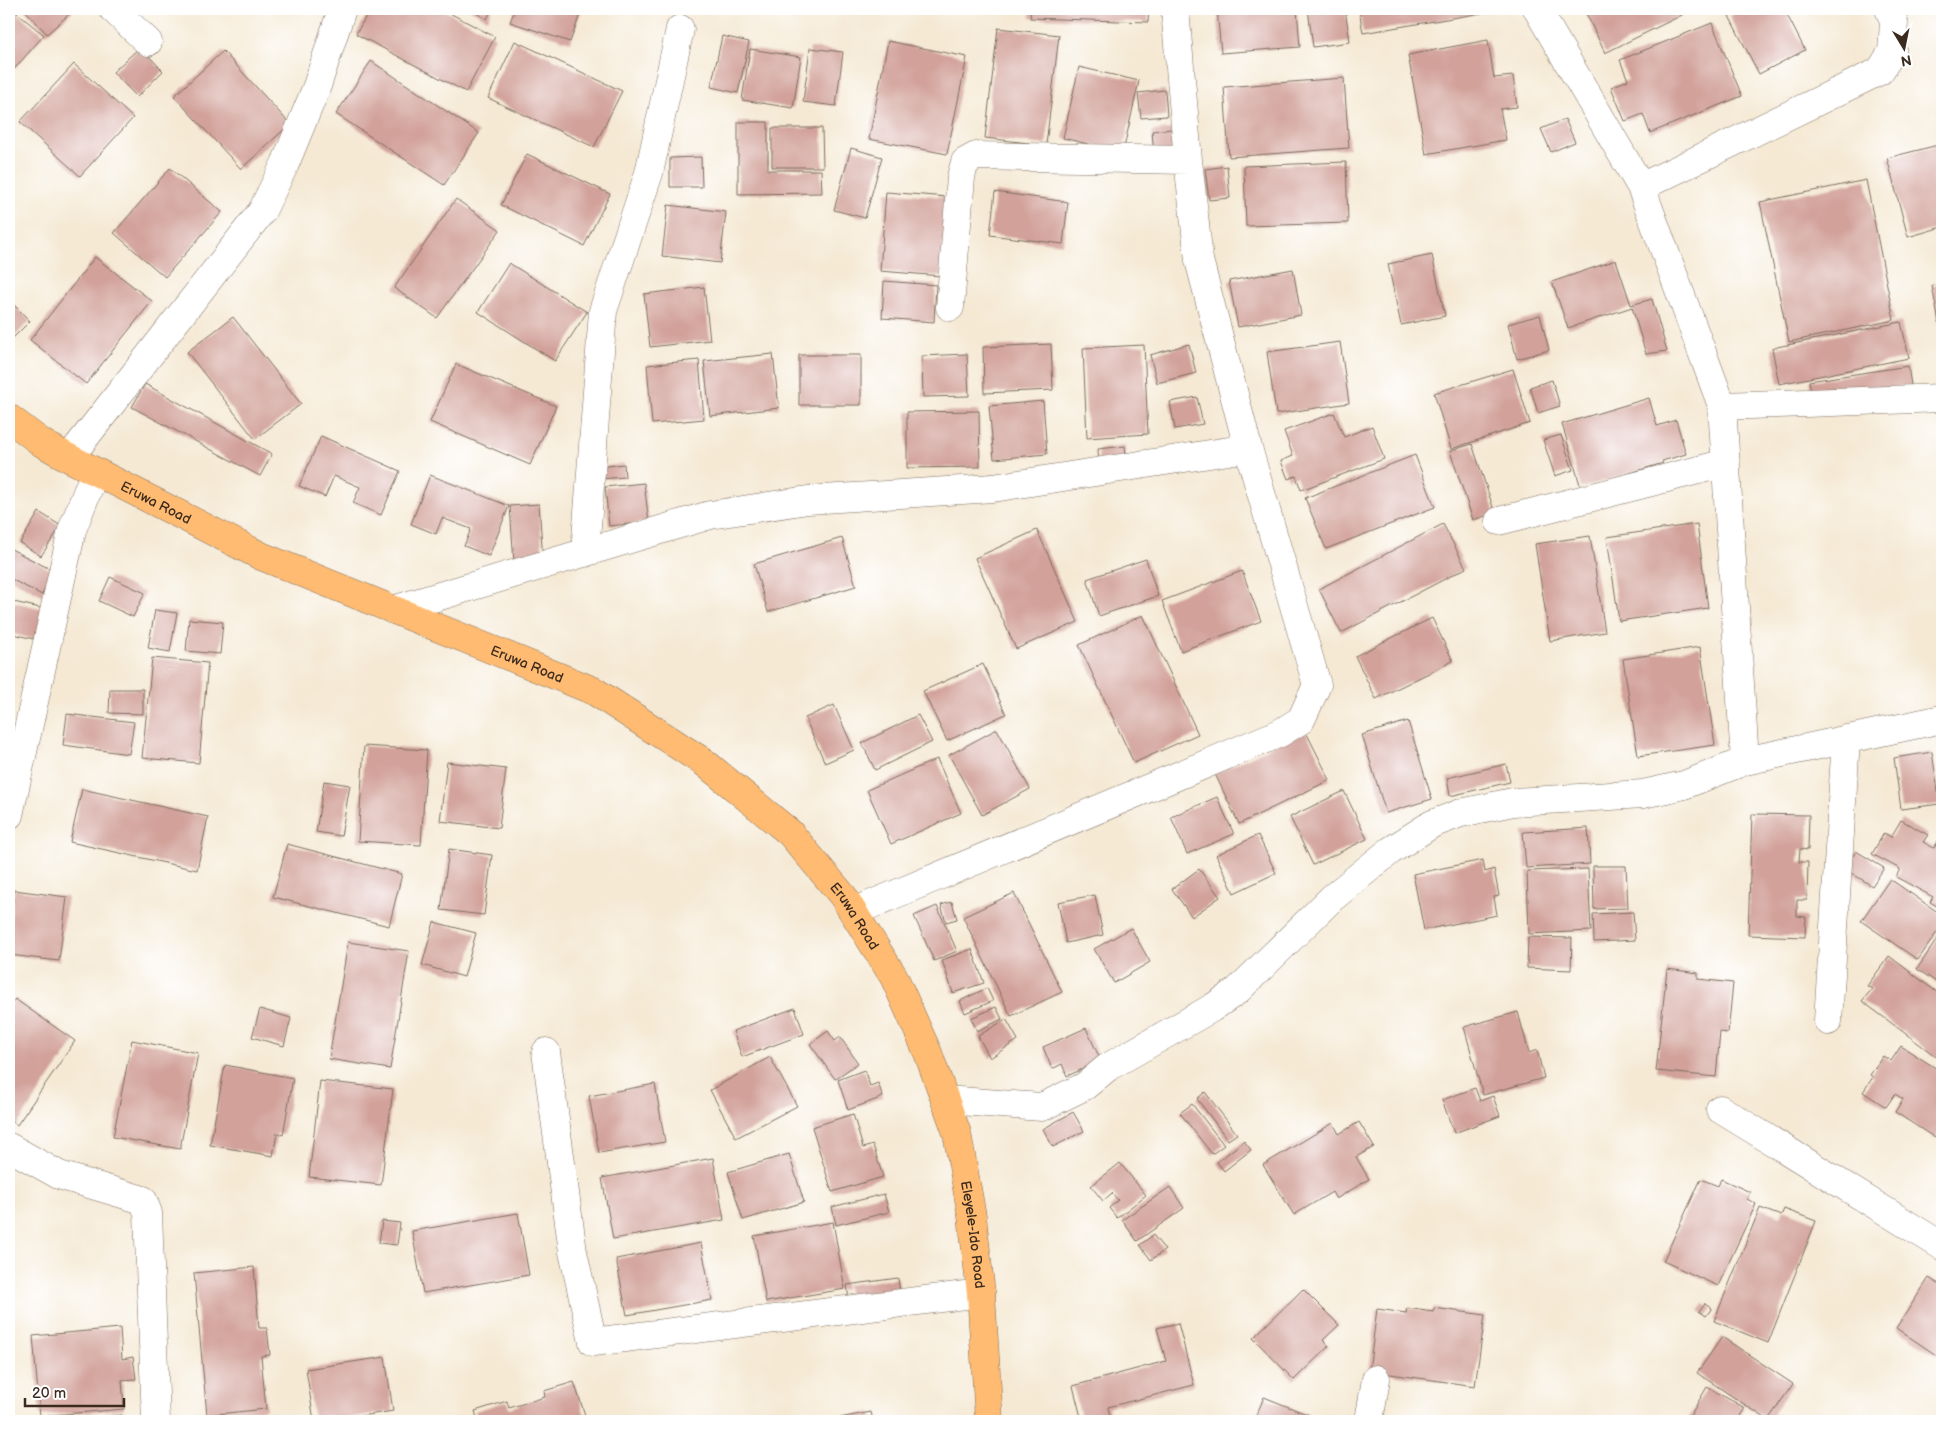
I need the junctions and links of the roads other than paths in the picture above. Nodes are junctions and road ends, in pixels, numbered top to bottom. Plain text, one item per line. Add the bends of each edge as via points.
1 (113, 9) edge
2 (342, 9) edge
3 (1175, 9) edge
4 (1537, 9) edge
5 (1889, 9) edge
6 (680, 29) dead end
7 (148, 42) dead end
8 (1188, 160) junction
9 (1641, 187) junction
10 (950, 307) dead end
11 (1942, 398) edge
12 (1722, 406) junction
13 (9, 418) edge
14 (1248, 448) junction
15 (69, 458) junction
16 (1726, 463) junction
17 (94, 472) junction
18 (1499, 521) dead end
19 (585, 553) junction
20 (393, 610) junction
21 (1942, 718) edge
22 (1846, 739) junction
23 (1745, 761) junction
24 (9, 815) edge
25 (853, 912) junction
26 (1828, 1021) dead end
27 (546, 1052) dead end
28 (928, 1053) joint
29 (945, 1100) junction
30 (1720, 1109) dead end
31 (9, 1147) edge
32 (1942, 1246) edge
33 (981, 1293) junction
34 (1376, 1379) dead end
35 (156, 1421) edge
36 (989, 1421) edge
37 (1369, 1421) edge

1 - 7 street
2 - 15 street via 316,86 262,211
3 - 8 street
4 - 9 street
5 - 9 street via 1894,22 1892,52 1880,71
6 - 19 street via 649,172 603,311
8 - 10 street via 976,156 965,162
8 - 14 street via 1199,260
9 - 12 street
11 - 12 street
12 - 16 street
13 - 15 main road, Eruwa Road
14 - 19 street via 993,488 808,500 720,513
14 - 25 street via 1317,685 1301,720 1280,732
15 - 17 main road, Eruwa Road
16 - 18 street
16 - 23 street
17 - 20 main road, Eruwa Road via 261,556
17 - 24 street via 72,530
19 - 20 street
20 - 25 main road, Eruwa Road via 594,691 705,762 790,834
21 - 22 street
22 - 23 street
22 - 26 street
23 - 29 street via 1684,786 1643,794 1513,802 1461,813 1432,824 1390,851 1332,898 1237,991 1108,1067 1085,1086 1042,1107
25 - 28 main road, Eruwa Road via 894,978
27 - 33 street via 573,1252 593,1342
28 - 29 main road, Eleyele-Ido Road
29 - 33 main road, Eleyele-Ido Road via 956,1133 972,1216
30 - 32 street
31 - 35 street via 59,1175 143,1200 148,1213
33 - 36 main road, Eleyele-Ido Road
34 - 37 street

